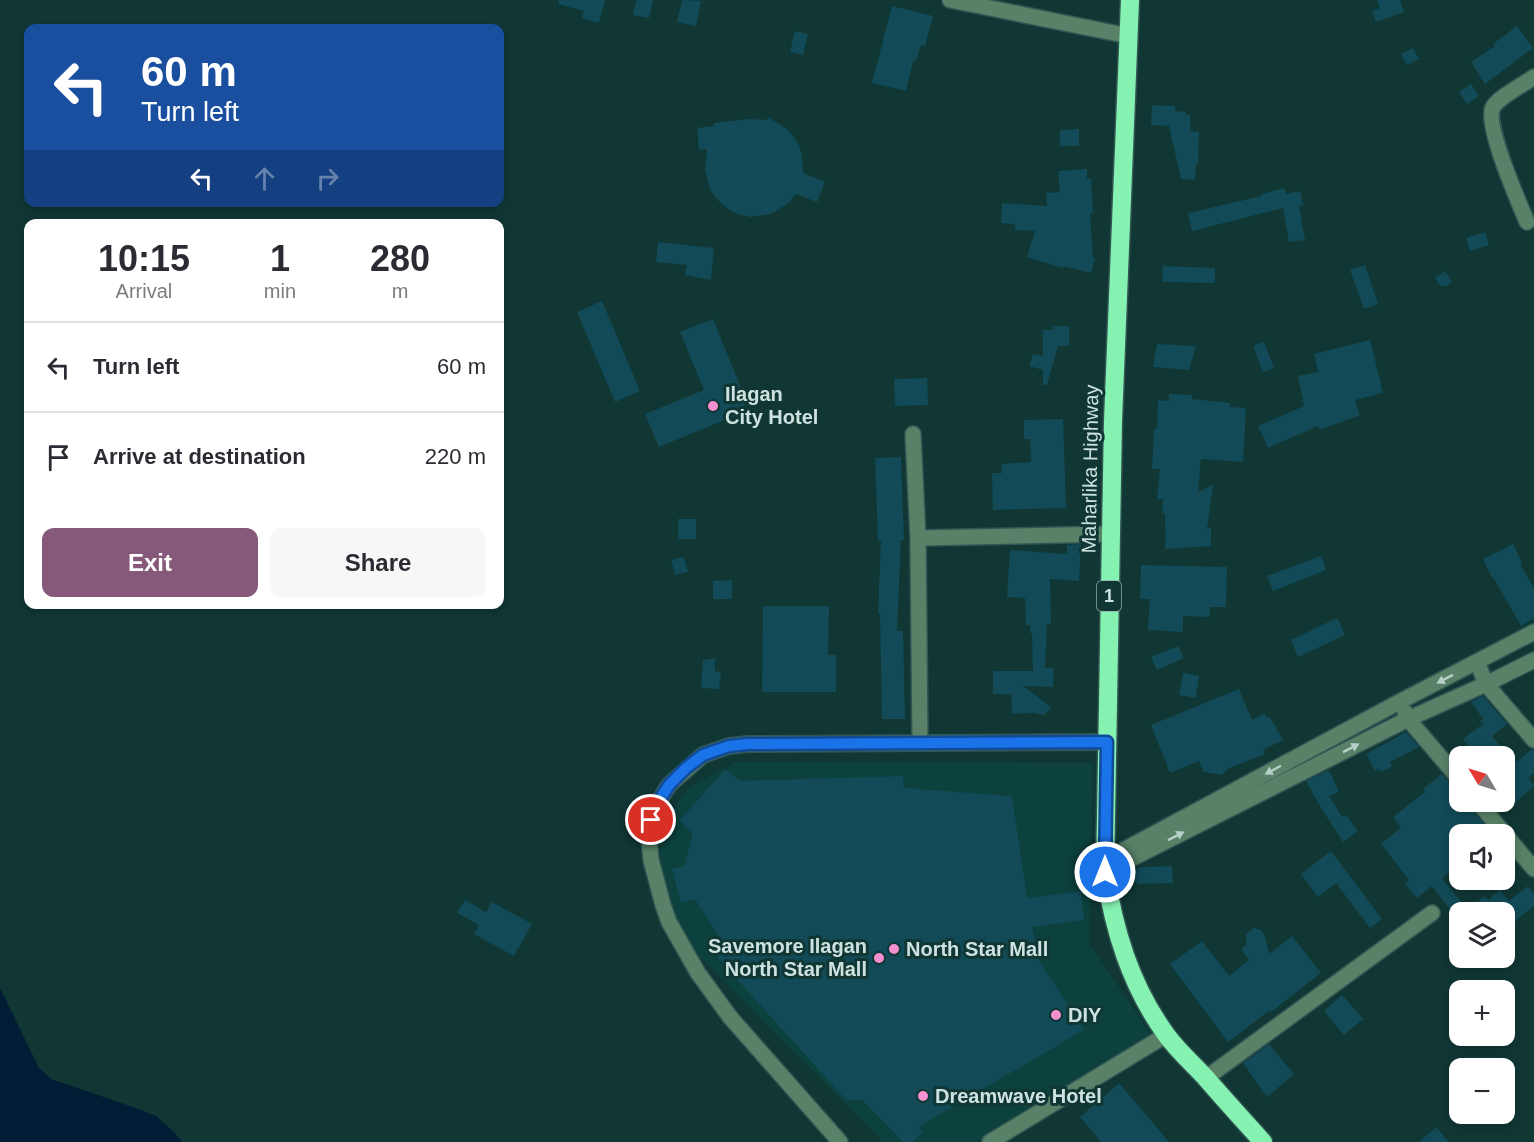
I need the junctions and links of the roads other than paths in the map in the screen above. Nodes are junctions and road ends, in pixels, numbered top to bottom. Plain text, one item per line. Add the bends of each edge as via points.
1 (950, 0) edge
2 (1130, 0) edge
3 (1129, 36) junction
4 (1534, 77) edge
5 (1527, 222) dead end
6 (913, 434) dead end
7 (1110, 534) junction
8 (918, 538) junction
9 (1534, 632) edge
10 (1534, 660) edge
11 (1477, 662) junction
12 (1486, 684) junction
13 (1401, 701) junction
14 (1408, 719) junction
15 (1534, 740) edge
16 (1107, 742) junction
17 (920, 743) junction
18 (1449, 767) edge
19 (1486, 812) edge
20 (1105, 866) junction
21 (1534, 869) edge
22 (1432, 913) dead end
23 (1166, 1035) junction
24 (1206, 1078) junction
25 (840, 1142) edge
26 (990, 1142) edge
27 (1263, 1142) edge

1 - 3 street
2 - 3 highway, Maharlika Highway / 1
3 - 7 highway, Maharlika Highway / 1
4 - 5 street via 1500,100 1490,116 1514,194
6 - 8 street
7 - 8 street
7 - 16 highway, Maharlika Highway / 1
8 - 17 street
9 - 11 street
10 - 12 street
11 - 12 street
11 -> 13 street
12 - 14 street
12 - 15 street
13 - 14 street
13 -> 20 street
14 - 18 street
20 -> 14 street
16 - 17 street
16 - 20 highway, Maharlika Highway / 1
17 - 25 street via 729,746 703,755 669,785 651,820 651,860 663,905 698,973 730,1017
19 - 21 street
20 - 23 highway, Maharlika Highway / 1 via 1110,906 1123,954
22 - 24 street
23 - 24 highway, Maharlika Highway / 1
23 - 26 street
24 - 27 highway, Maharlika Highway / 1

